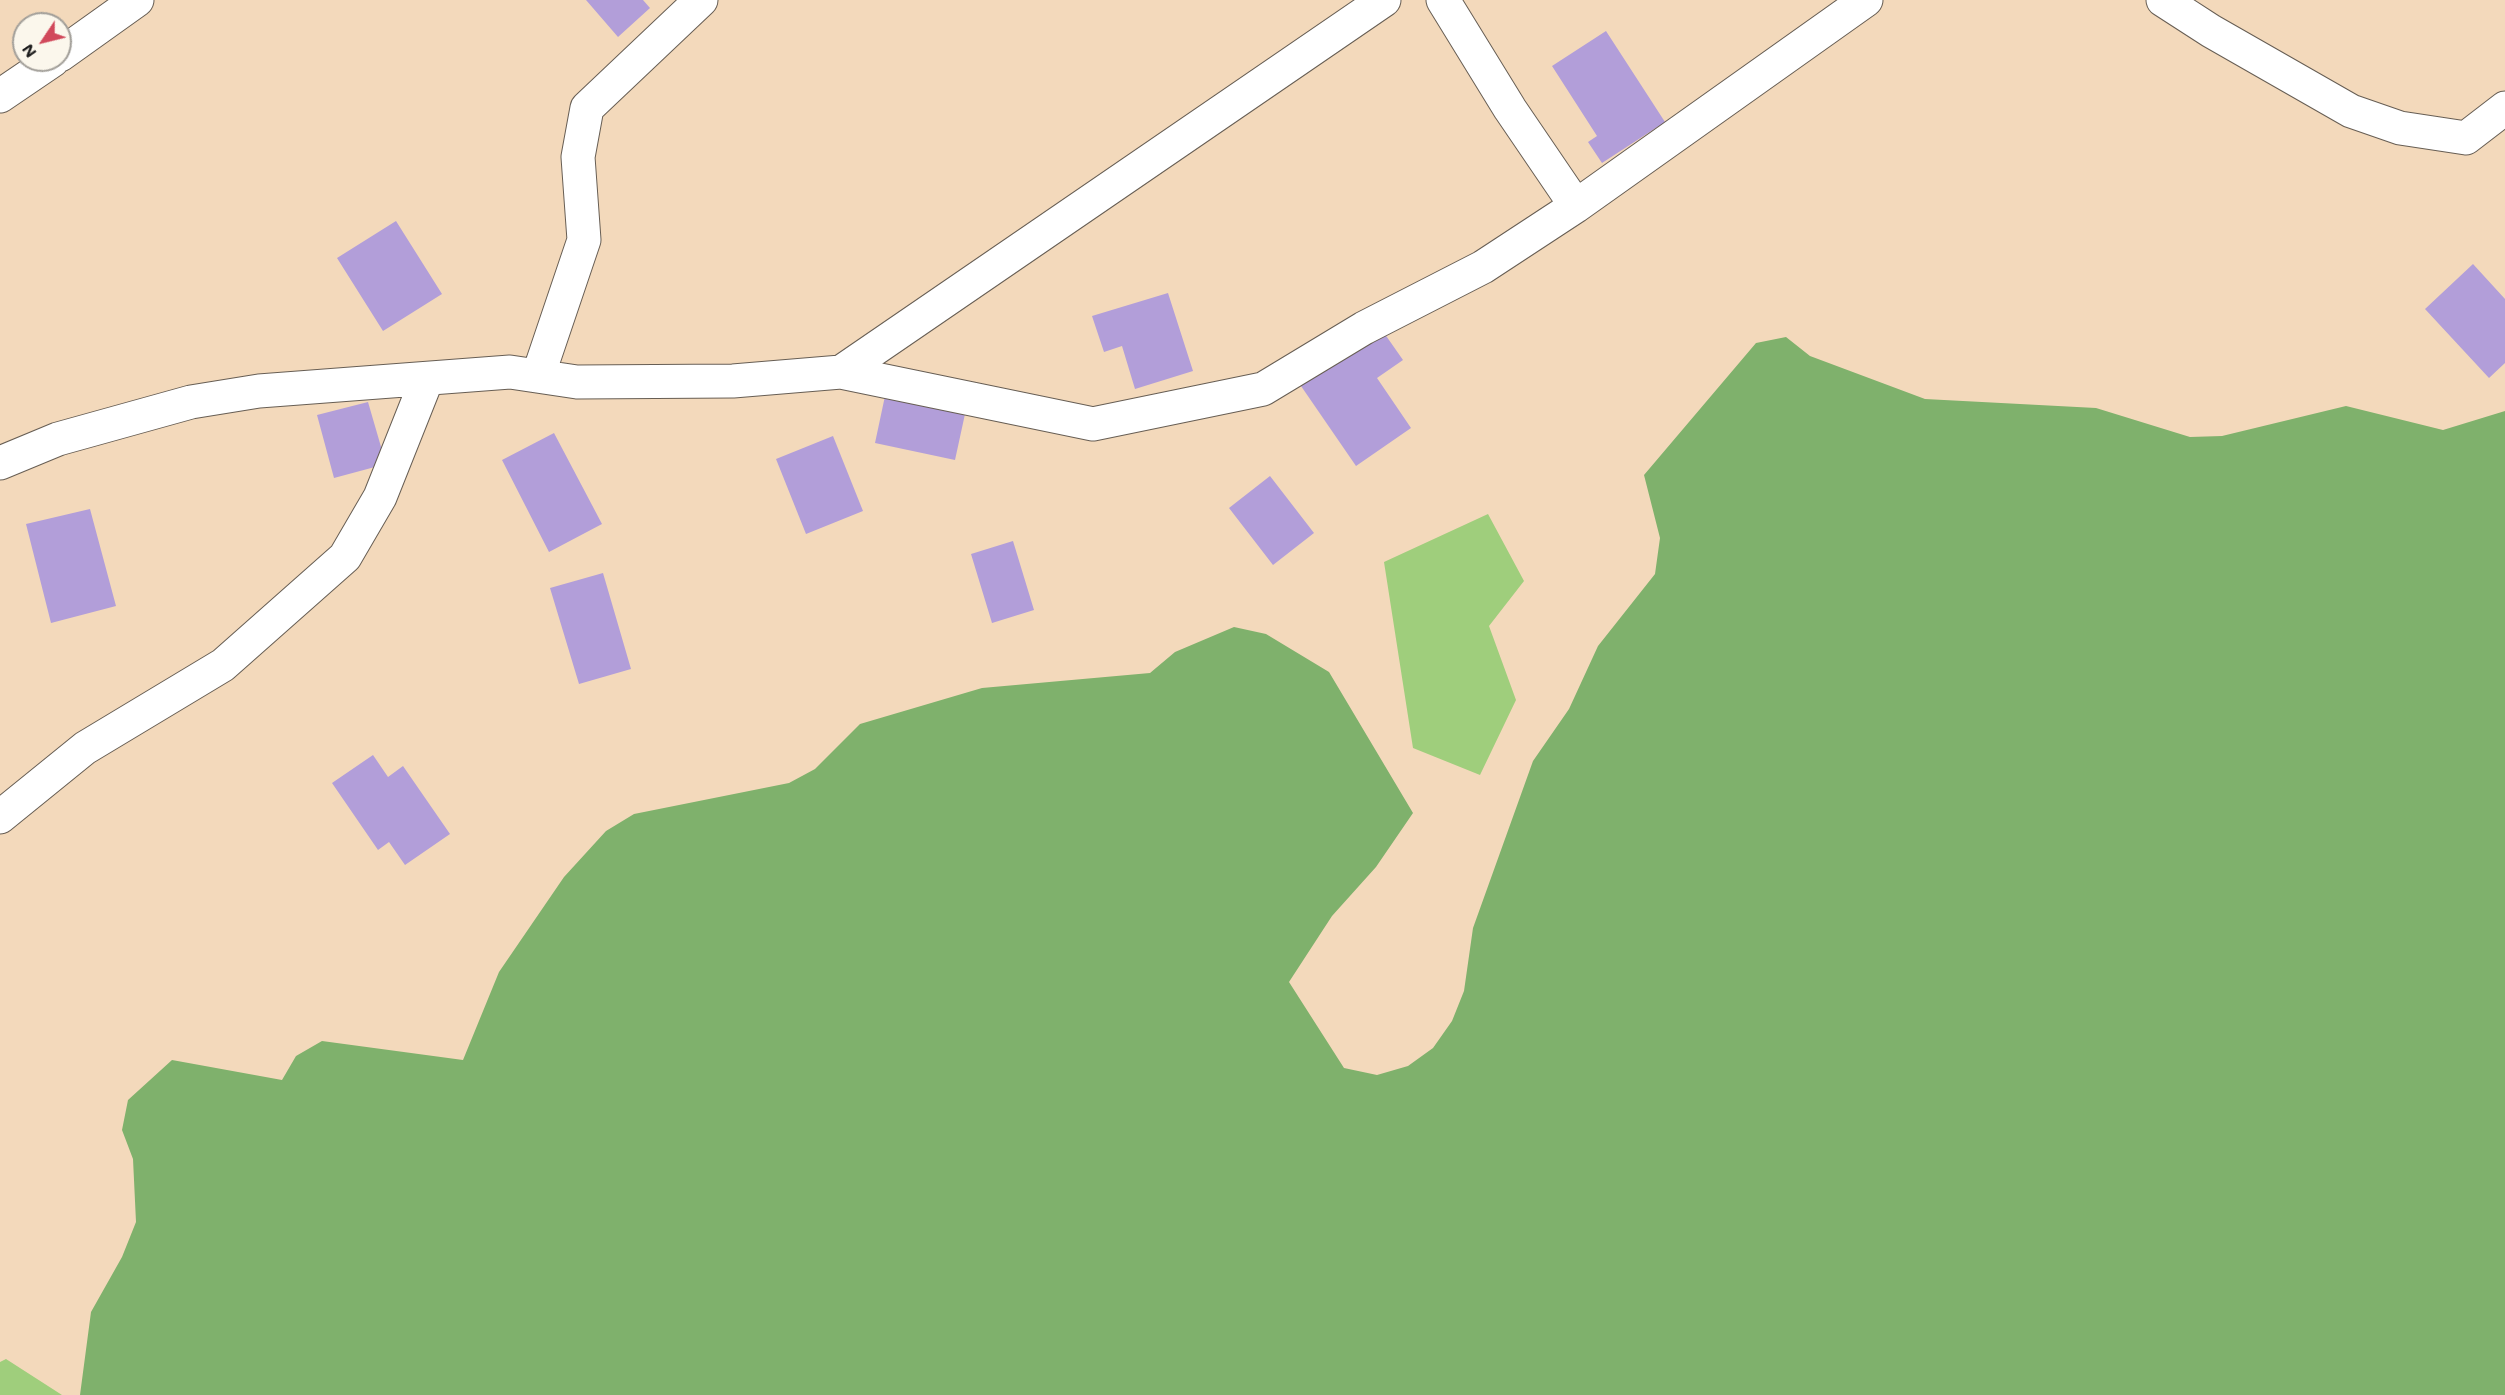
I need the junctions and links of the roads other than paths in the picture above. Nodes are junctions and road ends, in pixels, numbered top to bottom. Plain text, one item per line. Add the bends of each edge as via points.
1 (137, 0) edge
2 (701, 0) edge
3 (1384, 0) edge
4 (1443, 0) edge
5 (1866, 0) edge
6 (2163, 0) edge
7 (72, 46) edge
8 (35, 72) edge
9 (0, 96) edge
10 (2505, 108) edge
11 (1576, 206) junction
12 (841, 372) junction
13 (538, 376) junction
14 (427, 379) junction
15 (0, 463) edge
16 (0, 817) edge

1 - 7 street
2 - 13 street via 587,108 578,157 584,240
3 - 12 street
4 - 11 street
5 - 11 street
6 - 10 street via 2351,111 2400,128 2466,138
8 - 9 street
11 - 12 street via 1483,267 1364,328 1263,389 1093,424
12 - 13 street via 733,381 577,382
13 - 14 street via 510,372
14 - 15 street via 259,391 191,402 58,439
14 - 16 street via 380,497 345,557 223,665 85,748

